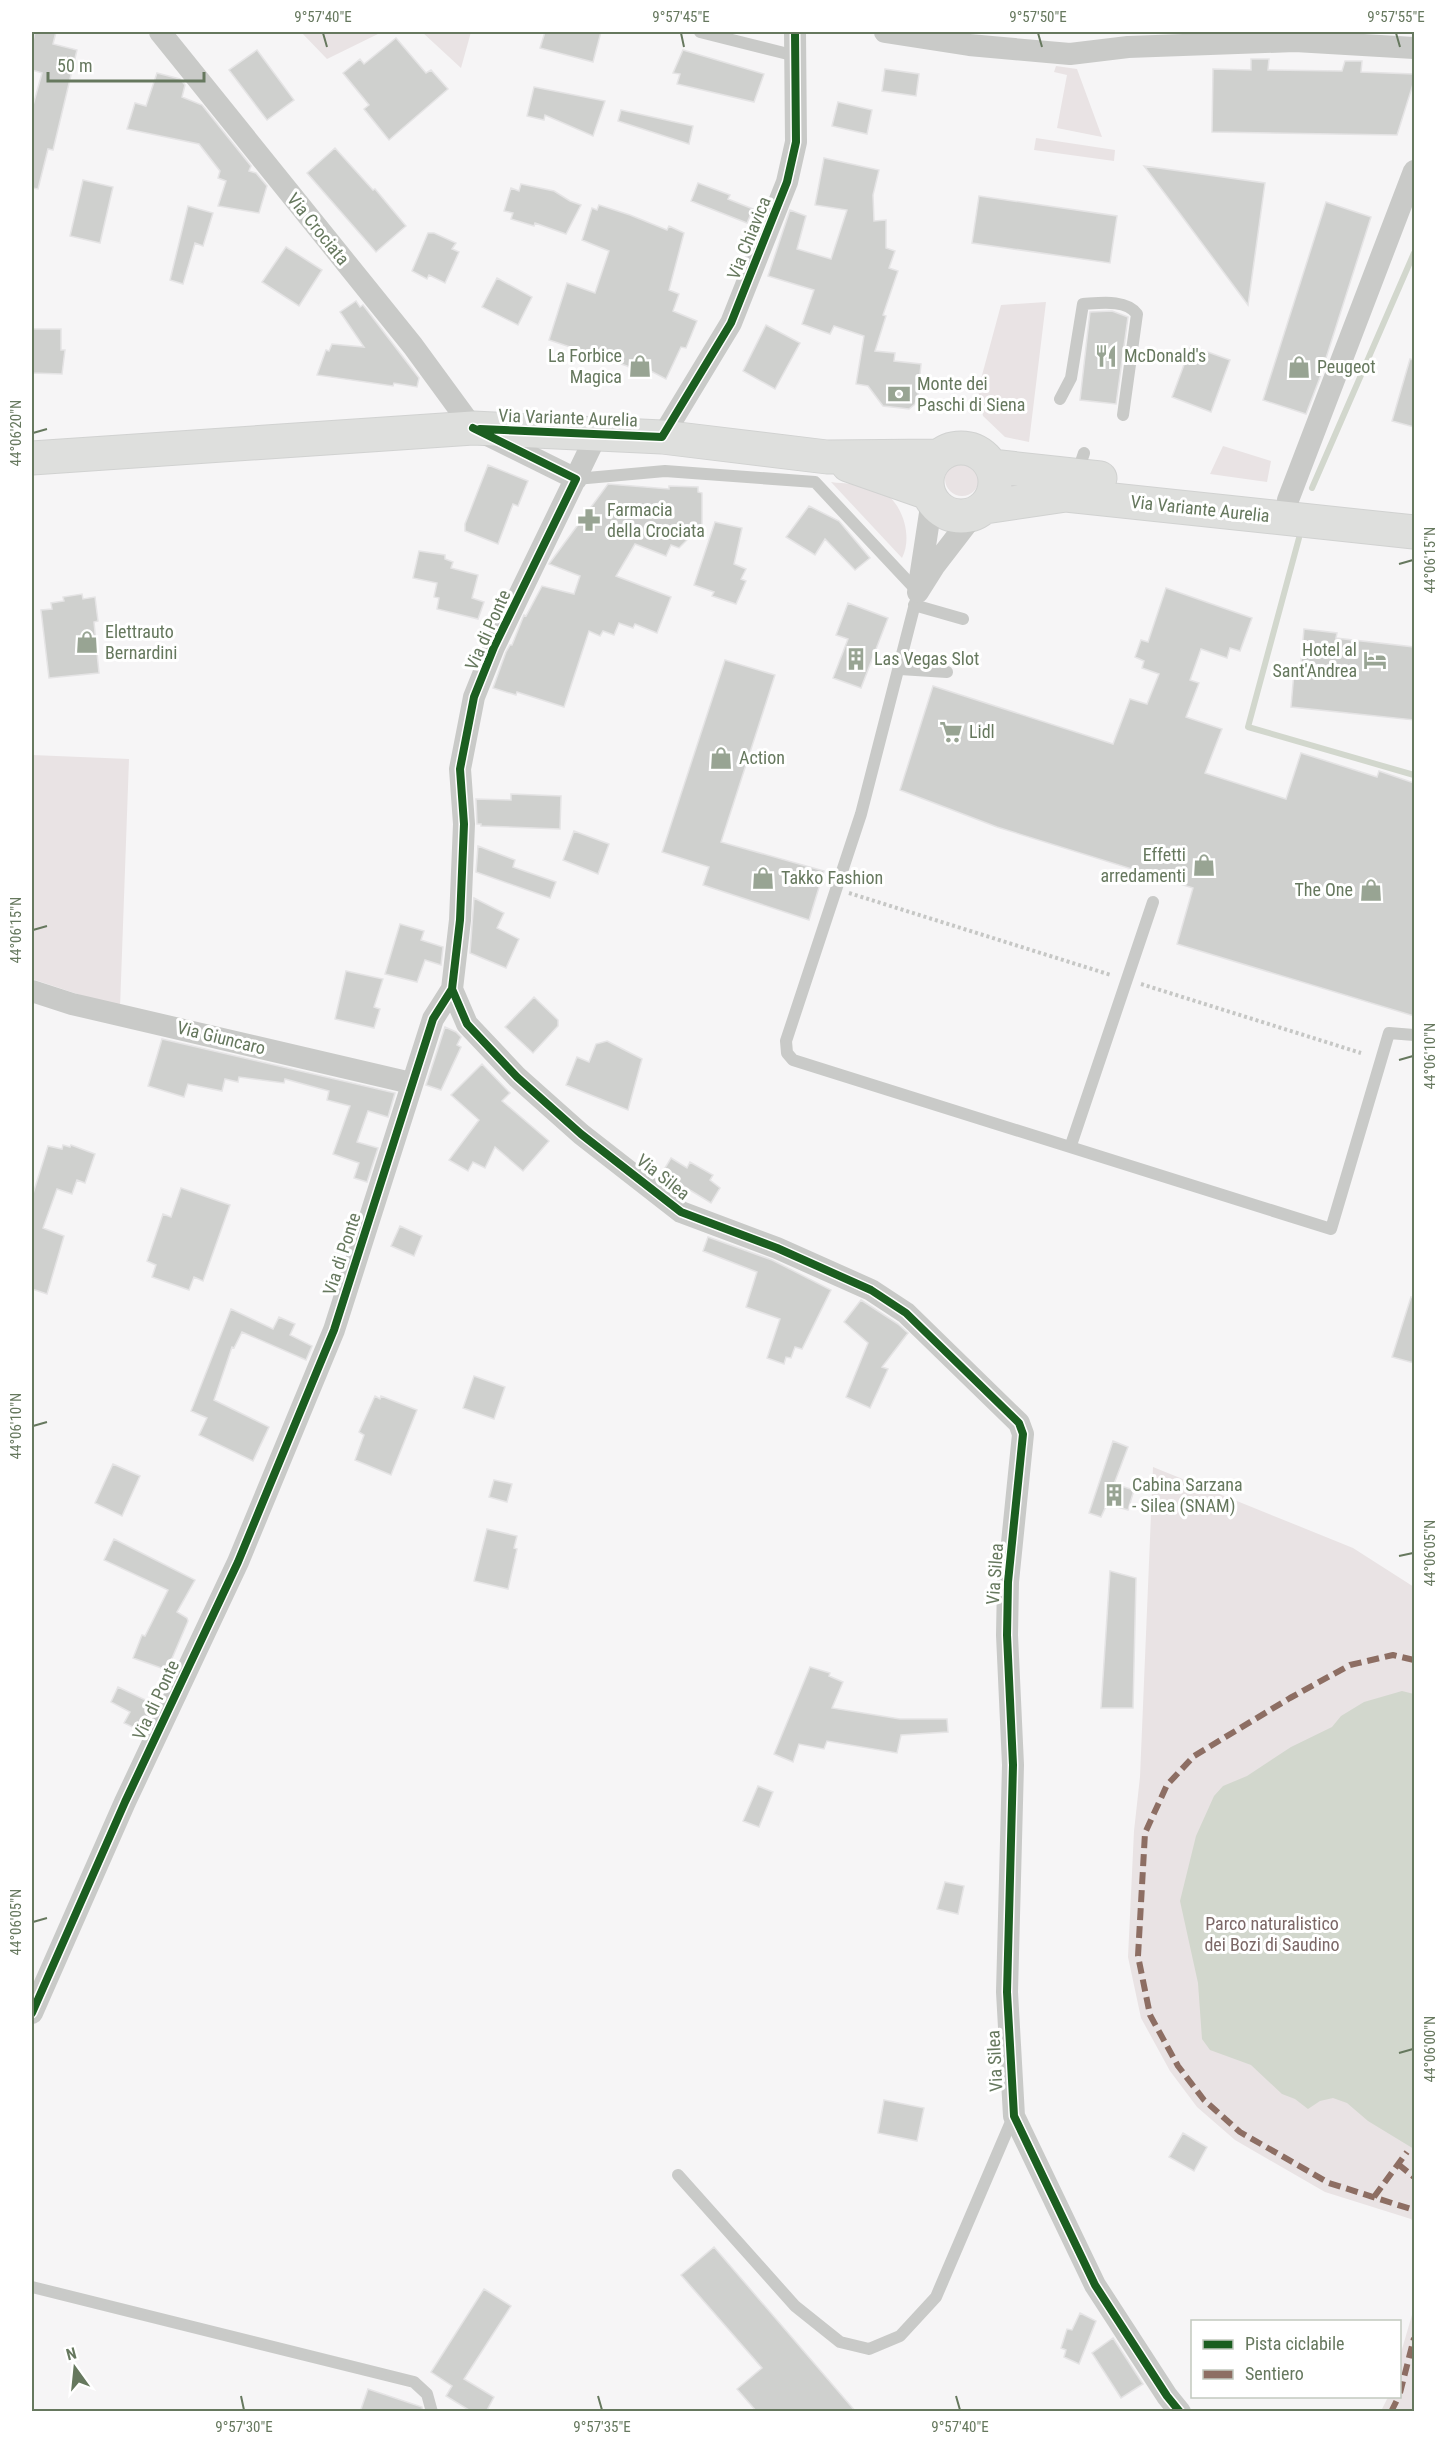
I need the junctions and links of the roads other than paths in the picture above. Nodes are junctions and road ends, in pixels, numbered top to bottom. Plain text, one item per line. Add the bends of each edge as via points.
1 (160, 32) edge
2 (700, 32) edge
3 (795, 32) edge
4 (885, 32) edge
5 (1414, 48) edge
6 (796, 56) junction
7 (1414, 171) edge
8 (1060, 399) dead end
9 (1123, 414) dead end
10 (473, 428) junction
11 (597, 434) junction
12 (662, 436) junction
13 (938, 456) junction
14 (827, 457) junction
15 (32, 458) edge
16 (992, 466) junction
17 (576, 480) junction
18 (930, 496) junction
19 (1288, 500) junction
20 (980, 510) junction
21 (1414, 514) edge
22 (1414, 532) edge
23 (916, 599) junction
24 (963, 619) dead end
25 (900, 669) junction
26 (947, 672) dead end
27 (1153, 902) dead end
28 (452, 989) junction
29 (32, 991) edge
30 (1414, 1035) edge
31 (411, 1083) junction
32 (1071, 1145) junction
33 (32, 2013) edge
34 (1014, 2116) junction
35 (678, 2175) dead end
36 (32, 2287) edge
37 (432, 2412) edge
38 (1180, 2412) edge

1 - 10 street, Via Crociata via 413,346
2 - 6 lane
3 - 6 street, Via Chiavica
4 - 5 street via 1070,54 1128,47 1295,41
6 - 12 street, Via Chiavica via 796,142 787,182 731,323
7 - 19 street, Via Variante Aurelia
8 - 9 lane via 1071,378 1083,304 1124,305 1137,314
10 - 11 main road, Via Variante Aurelia
10 - 15 main road, Via Variante Aurelia
10 - 17 street
11 - 12 main road, Via Variante Aurelia
11 - 17 street, Via di Ponte
12 - 14 main road, Via Variante Aurelia
13 - 14 main road, Via Variante Aurelia
13 - 16 main road, Via Variante Aurelia via 952,449 970,449
13 - 18 main road via 928,473
14 - 18 main road, Via Variante Aurelia
16 - 19 main road, Via Variante Aurelia via 1080,464
16 - 20 main road via 992,498
17 - 23 lane via 665,471 815,482
17 - 28 street, Via di Ponte via 494,647 474,697 460,769 463,845
18 - 20 main road, Via Variante Aurelia via 938,508 956,516
18 - 23 street
19 - 21 main road, Via Variante Aurelia
20 - 22 main road, Via Variante Aurelia via 1066,495
20 - 23 street via 935,564
23 - 24 lane
23 - 25 lane
25 - 26 lane
25 - 32 lane via 861,814 786,1041 787,1053 793,1060
27 - 32 lane
28 - 31 street, Via di Ponte via 433,1019
28 - 34 street, Via Silea via 467,1024 517,1077 581,1134 681,1212 777,1248 871,1290 906,1313 1019,1423 1023,1434 1008,1582 1007,1635 1013,1765 1006,1992
29 - 31 street, Via Giuncaro via 72,1004
30 - 32 lane via 1389,1033 1331,1229
31 - 33 street, Via di Ponte via 334,1330 238,1562
34 - 35 lane via 936,2297 900,2336 869,2349 840,2342 795,2306
34 - 38 street, Via Silea via 1095,2284
36 - 37 lane via 414,2382 427,2394

